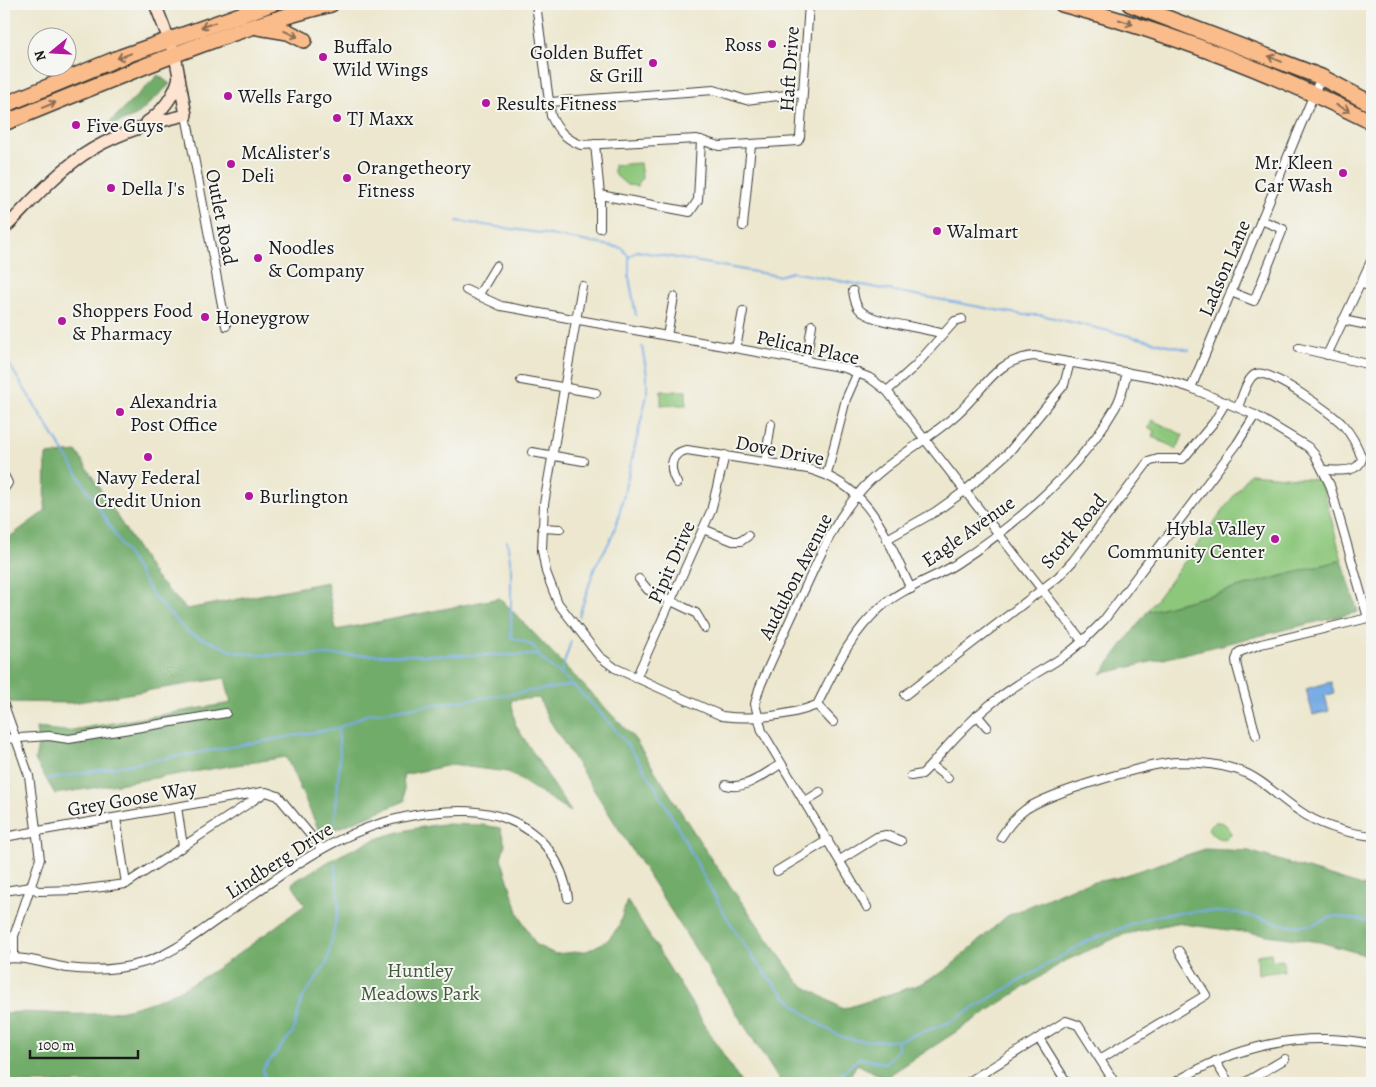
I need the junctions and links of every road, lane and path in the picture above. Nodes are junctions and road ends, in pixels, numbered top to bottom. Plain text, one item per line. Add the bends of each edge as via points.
1 (156, 4) edge
2 (271, 4) edge
3 (331, 4) edge
4 (536, 4) edge
5 (809, 4) edge
6 (1062, 4) edge
7 (1130, 4) edge
8 (1146, 7) edge
9 (300, 8) edge
10 (244, 29) junction
11 (170, 39) junction
12 (304, 40) dead end
13 (175, 55) junction
14 (179, 75) junction
15 (1321, 77) junction
16 (802, 93) junction
17 (1314, 94) junction
18 (550, 102) junction
19 (1372, 104) edge
20 (4, 105) edge
21 (186, 115) junction
22 (1372, 122) edge
23 (4, 123) edge
24 (140, 127) junction
25 (701, 140) junction
26 (595, 144) junction
27 (751, 145) junction
28 (600, 195) junction
29 (1261, 220) junction
30 (742, 226) dead end
31 (4, 228) edge
32 (600, 228) dead end
33 (1372, 259) edge
34 (496, 266) dead end
35 (1360, 284) junction
36 (582, 286) dead end
37 (1372, 286) edge
38 (466, 290) dead end
39 (853, 291) dead end
40 (1231, 292) junction
41 (478, 296) junction
42 (674, 297) dead end
43 (742, 311) dead end
44 (962, 319) dead end
45 (576, 320) junction
46 (1344, 320) junction
47 (812, 325) dead end
48 (226, 326) dead end
49 (1372, 326) edge
50 (944, 334) junction
51 (667, 336) junction
52 (736, 348) junction
53 (1298, 348) dead end
54 (1328, 355) junction
55 (806, 360) junction
56 (1070, 362) junction
57 (1372, 365) edge
58 (858, 372) junction
59 (1127, 372) junction
60 (521, 380) dead end
61 (564, 387) junction
62 (1191, 388) junction
63 (886, 391) junction
64 (596, 393) dead end
65 (1226, 402) junction
66 (1238, 407) junction
67 (1255, 414) junction
68 (771, 424) dead end
69 (926, 440) junction
70 (532, 452) dead end
71 (552, 455) junction
72 (726, 455) junction
73 (583, 461) dead end
74 (765, 462) junction
75 (1323, 470) junction
76 (826, 474) junction
77 (4, 475) edge
78 (677, 483) dead end
79 (4, 488) edge
80 (966, 490) junction
81 (858, 494) junction
82 (542, 528) junction
83 (560, 529) dead end
84 (703, 529) junction
85 (999, 534) junction
86 (748, 536) dead end
87 (887, 538) junction
88 (639, 580) dead end
89 (911, 589) junction
90 (1042, 590) junction
91 (671, 601) junction
92 (1370, 618) edge
93 (705, 628) dead end
94 (1083, 642) junction
95 (636, 678) junction
96 (905, 695) dead end
97 (4, 705) edge
98 (817, 705) junction
99 (226, 713) dead end
100 (977, 715) junction
101 (756, 716) junction
102 (833, 722) dead end
103 (988, 727) dead end
104 (1256, 735) dead end
105 (16, 737) junction
106 (4, 739) edge
107 (781, 764) junction
108 (931, 765) junction
109 (911, 776) dead end
110 (948, 778) dead end
111 (726, 785) dead end
112 (266, 792) junction
113 (820, 792) dead end
114 (804, 802) junction
115 (177, 807) junction
116 (116, 818) junction
117 (37, 831) junction
118 (1372, 836) edge
119 (4, 837) edge
120 (1001, 837) dead end
121 (828, 840) junction
122 (900, 841) dead end
123 (183, 846) junction
124 (322, 848) junction
125 (840, 860) junction
126 (777, 871) dead end
127 (126, 884) junction
128 (31, 887) junction
129 (4, 891) edge
130 (568, 898) dead end
131 (867, 906) dead end
132 (1179, 951) dead end
133 (14, 958) junction
134 (4, 959) edge
135 (1039, 1038) junction
136 (1372, 1044) edge
137 (1100, 1059) junction
138 (1284, 1059) dead end
139 (1215, 1061) junction
140 (981, 1074) junction
141 (967, 1083) edge
142 (987, 1083) edge
143 (1067, 1083) edge
144 (1114, 1083) edge
145 (1174, 1083) edge
146 (1228, 1083) edge
147 (1244, 1083) edge

1 - 11 street
2 -> 11 highway
3 - 9 highway
4 - 18 street
5 - 16 street, Haft Drive
6 -> 17 highway via 1115,18
7 - 8 highway
15 -> 8 highway
9 - 10 highway
10 -> 12 highway via 275,29
10 - 13 highway
11 - 13 street
11 -> 20 highway
13 - 14 street
23 -> 13 highway
14 - 21 street
14 - 24 street via 177,86 163,107
15 - 17 street, Ladson Lane
15 - 19 highway
16 - 18 street via 746,100 714,90
16 - 27 street, Haft Drive via 800,137 794,143
17 -> 22 highway
17 - 29 street, Ladson Lane
18 - 26 street via 554,121 568,139 581,145
21 - 24 street
21 - 48 street, Outlet Road
24 - 31 street via 103,142 74,161
25 - 26 street
25 - 27 street via 720,146
25 - 28 street via 698,200 690,212
26 - 28 street
27 - 30 street
28 - 32 street
29 - 40 street, Ladson Lane
29 - 40 street via 1282,229 1254,301
33 - 35 street
34 - 41 street
35 - 37 street
35 - 46 street
36 - 45 street
38 - 41 street, Pelican Place
39 - 50 street via 856,305 866,316
40 - 62 street, Ladson Lane
41 - 45 street, Pelican Place via 501,306
42 - 51 street
43 - 52 street
44 - 50 street via 955,321
45 - 51 street, Pelican Place
45 - 61 street
46 - 49 street
46 - 54 street
47 - 55 street
50 - 63 street
51 - 52 street, Pelican Place
52 - 55 street, Pelican Place
53 - 54 street
54 - 57 street
55 - 58 street, Pelican Place
56 - 59 street, Audubon Avenue
56 - 69 street, Audubon Avenue via 1034,356 1008,362
56 - 80 street via 1064,385 1036,422 1009,452
58 - 63 street, Pelican Place
58 - 76 street via 846,399
59 - 62 street, Audubon Avenue
59 - 85 street, Eagle Avenue via 1116,408 1081,454 1044,496
60 - 61 street
61 - 64 street
61 - 71 street
62 - 65 street, Audubon Avenue
63 - 69 street, Pelican Place
65 - 66 street, Audubon Avenue
65 - 90 street, Stork Road via 1183,459 1148,462 1073,561
66 - 67 street, Audubon Avenue
66 - 75 street via 1251,378 1262,373 1293,388 1331,413 1346,427 1362,458 1354,469
67 - 75 street, Audubon Avenue via 1308,447
67 - 94 street via 1232,452 1104,620
68 - 74 street
69 - 80 street, Pelican Place
69 - 81 street, Audubon Avenue via 879,474
70 - 71 street
71 - 73 street
71 - 82 street
72 - 74 street, Dove Drive
72 - 78 street, Dove Drive via 678,451 672,465 672,475
72 - 84 street, Pipit Drive via 721,480
74 - 76 street, Dove Drive
75 - 92 street, Audubon Avenue
76 - 81 street, Dove Drive
77 - 79 street via 8,483
80 - 85 street, Pelican Place
80 - 87 street
81 - 87 street, Dove Drive via 873,511
81 - 101 street, Audubon Avenue via 822,550 758,689
82 - 83 street
82 - 95 street via 546,572 558,603 599,656
84 - 86 street via 733,541 741,541
84 - 91 street, Pipit Drive
85 - 89 street, Eagle Avenue via 955,565
85 - 90 street, Pelican Place
87 - 89 street, Dove Drive
88 - 91 street via 648,590
89 - 98 street, Eagle Avenue via 882,606 859,628 842,653
90 - 94 street, Pelican Place
90 - 96 street, Stork Road
91 - 93 street via 696,613
91 - 95 street, Pipit Drive
92 - 104 street, Audubon Avenue via 1239,652 1237,666
94 - 100 street
95 - 101 street via 722,716
97 - 105 street
98 - 101 street
98 - 102 street
99 - 105 street via 69,739
100 - 103 street
100 - 108 street
101 - 107 street
105 - 106 street
105 - 117 street via 29,776
107 - 111 street via 746,785 735,788
107 - 114 street
108 - 109 street via 922,774
108 - 110 street
112 - 115 street, Grey Goose Way
112 - 123 street
112 - 124 street via 278,796
113 - 114 street
114 - 121 street
115 - 116 street, Grey Goose Way
115 - 123 street
116 - 117 street, Grey Goose Way
116 - 127 street
117 - 119 street, Grey Goose Way
117 - 128 street via 40,859
118 - 120 street via 1330,826 1237,770 1176,762 1081,786 1040,801 1010,822
121 - 125 street
121 - 126 street
122 - 125 street via 886,835 877,837
123 - 127 street
124 - 130 street, Lindberg Drive via 344,836 409,816 463,810 482,813 517,822 543,841 561,871
124 - 133 street, Lindberg Drive via 176,948 142,963 86,969
125 - 131 street
127 - 128 street via 78,890 38,891
128 - 129 street
128 - 133 street via 14,936
132 - 137 street via 1206,995
133 - 134 street, Lindberg Drive
135 - 137 street via 1066,1020 1071,1021 1078,1025
135 - 140 street
135 - 143 street
136 - 139 street via 1298,1039 1247,1049
137 - 144 street
138 - 147 street
139 - 145 street
139 - 146 street
140 - 141 street
140 - 142 street

